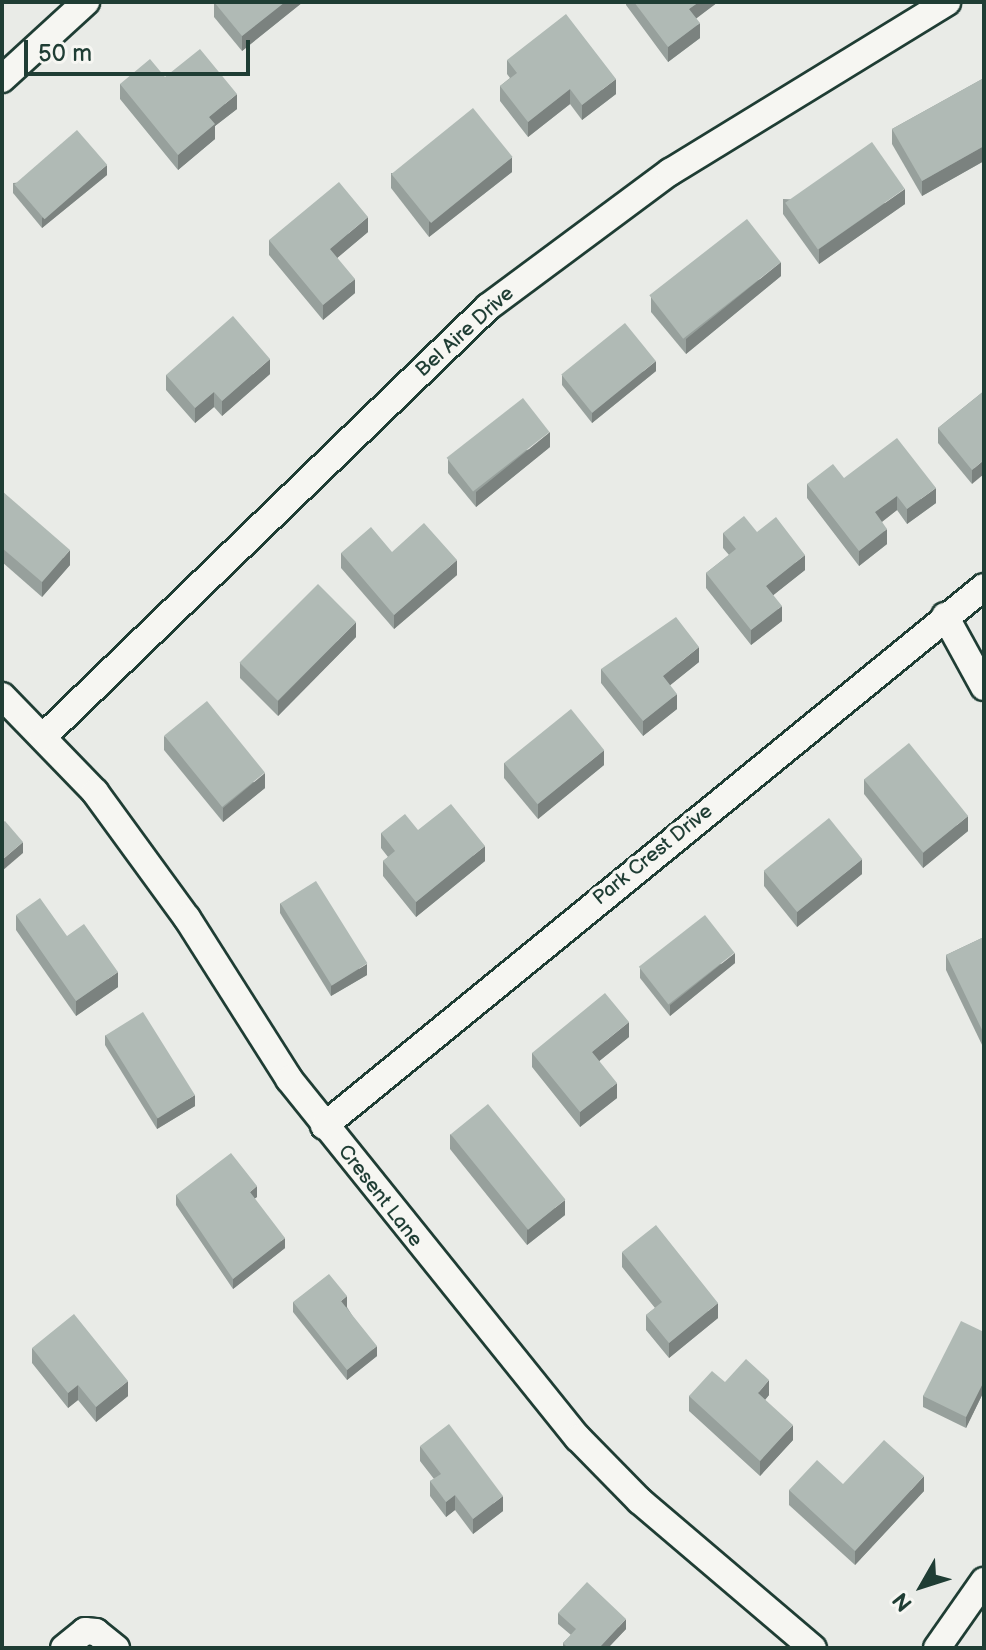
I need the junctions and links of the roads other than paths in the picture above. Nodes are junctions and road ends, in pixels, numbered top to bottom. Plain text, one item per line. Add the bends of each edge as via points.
1 (86, 2) edge
2 (947, 2) edge
3 (2, 79) edge
4 (984, 587) edge
5 (945, 616) junction
6 (984, 687) edge
7 (2, 696) edge
8 (43, 737) junction
9 (324, 1126) junction
10 (984, 1581) edge
11 (64, 1648) edge
12 (116, 1648) edge
13 (813, 1648) edge
14 (937, 1648) edge

1 - 3 street
2 - 8 street, Bel Aire Drive via 670,172 488,307
4 - 5 street, Park Crest Drive
5 - 6 street
5 - 9 street, Park Crest Drive
7 - 8 street, Cresent Lane
8 - 9 street, Cresent Lane via 95,792 142,855
9 - 13 street, Cresent Lane via 578,1438 640,1501
10 - 14 street
11 - 12 street via 85,1631 96,1632

